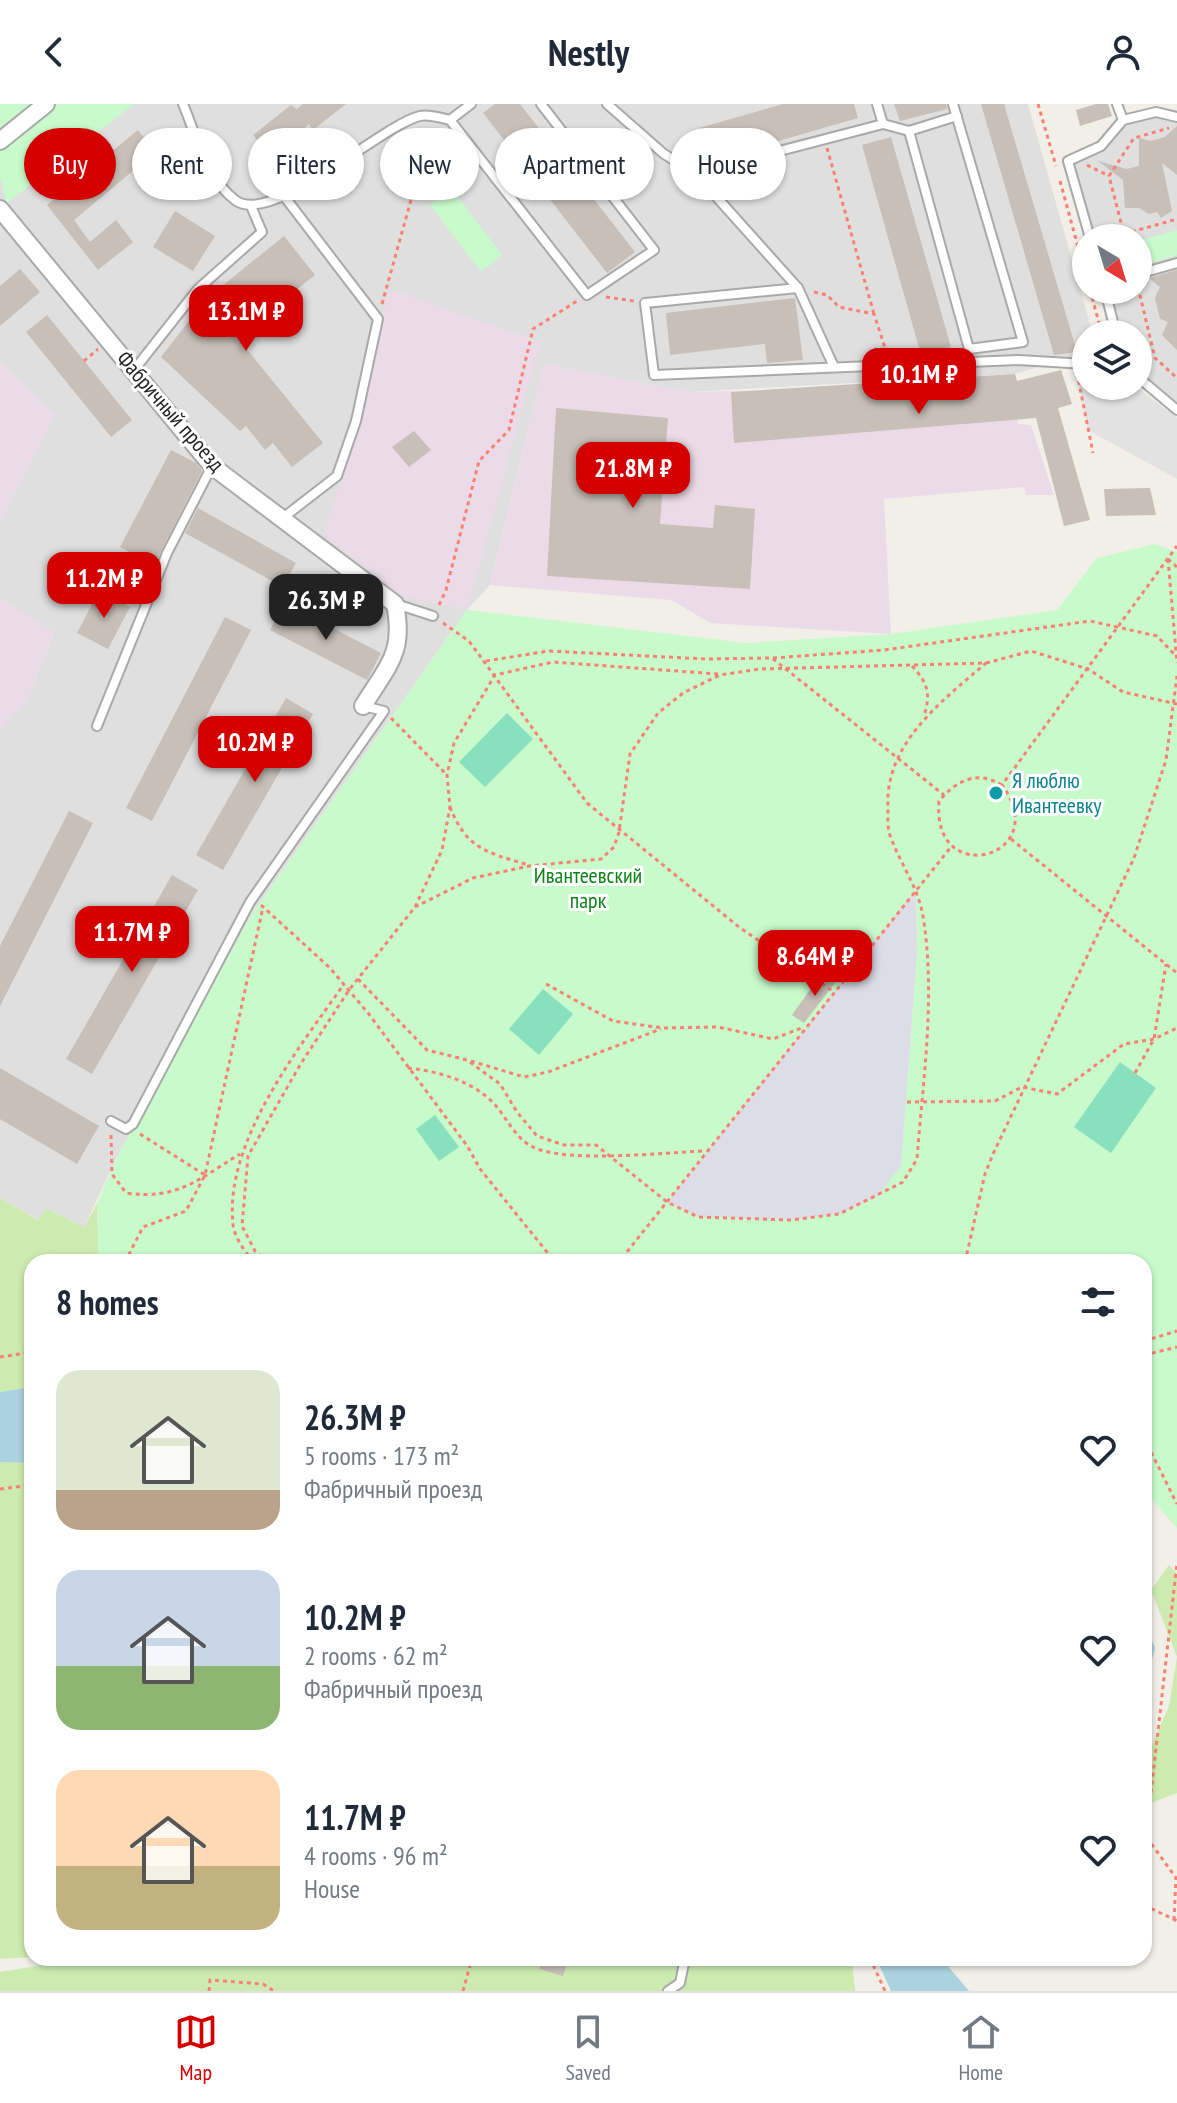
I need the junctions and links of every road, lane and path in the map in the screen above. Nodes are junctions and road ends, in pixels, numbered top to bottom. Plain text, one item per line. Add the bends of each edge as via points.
1 (46, 104) edge
2 (183, 104) edge
3 (471, 104) edge
4 (541, 104) edge
5 (607, 104) edge
6 (877, 104) edge
7 (953, 104) edge
8 (1038, 104) edge
9 (1117, 104) edge
10 (957, 116) junction
11 (1177, 117) edge
12 (450, 120) junction
13 (1123, 120) junction
14 (883, 124) junction
15 (1177, 127) edge
16 (456, 128) edge
17 (909, 131) junction
18 (824, 139) junction
19 (0, 141) edge
20 (364, 148) edge
21 (786, 149) edge
22 (479, 157) edge
23 (670, 158) edge
24 (271, 200) edge
25 (287, 200) edge
26 (411, 200) edge
27 (719, 200) edge
28 (251, 206) junction
29 (0, 209) edge
30 (1177, 219) edge
31 (1086, 224) edge
32 (1122, 224) edge
33 (1072, 226) edge
34 (1152, 227) edge
35 (1177, 263) edge
36 (1152, 270) edge
37 (798, 288) junction
38 (587, 295) junction
39 (645, 303) junction
40 (1142, 304) edge
41 (874, 314) junction
42 (378, 319) junction
43 (101, 346) dead end
44 (84, 361) dead end
45 (890, 361) dead end
46 (1072, 363) edge
47 (834, 367) junction
48 (134, 370) junction
49 (1177, 378) edge
50 (1152, 389) edge
51 (1082, 400) edge
52 (1177, 410) edge
53 (1093, 453) dead end
54 (212, 466) junction
55 (284, 517) junction
56 (1177, 546) edge
57 (1168, 559) junction
58 (1177, 567) edge
59 (395, 604) junction
60 (433, 616) junction
61 (1117, 628) junction
62 (1176, 656) edge
63 (772, 658) junction
64 (486, 661) junction
65 (986, 663) junction
66 (1177, 663) edge
67 (911, 665) junction
68 (786, 669) junction
69 (1088, 669) junction
70 (495, 675) junction
71 (720, 675) junction
72 (1177, 676) edge
73 (1174, 704) edge
74 (363, 706) joint
75 (384, 711) junction
76 (922, 719) junction
77 (97, 726) dead end
78 (897, 758) junction
79 (447, 775) junction
80 (1002, 785) junction
81 (944, 795) junction
82 (450, 807) junction
83 (619, 832) junction
84 (1011, 839) junction
85 (951, 847) junction
86 (529, 866) junction
87 (916, 889) junction
88 (250, 902) junction
89 (264, 906) junction
90 (415, 907) junction
91 (1109, 914) junction
92 (1166, 964) junction
93 (1177, 973) edge
94 (358, 979) junction
95 (344, 984) junction
96 (546, 984) dead end
97 (349, 990) junction
98 (834, 992) junction
99 (807, 1026) junction
100 (663, 1028) junction
101 (1177, 1028) edge
102 (1154, 1039) junction
103 (467, 1060) junction
104 (408, 1068) junction
105 (1135, 1073) dead end
106 (1022, 1087) junction
107 (907, 1102) dead end
108 (921, 1102) junction
109 (111, 1121) joint
110 (131, 1127) junction
111 (707, 1151) junction
112 (240, 1154) junction
113 (611, 1154) junction
114 (205, 1175) junction
115 (667, 1202) junction
116 (129, 1254) edge
117 (248, 1254) edge
118 (259, 1254) edge
119 (549, 1254) edge
120 (625, 1254) edge
121 (967, 1254) edge
122 (1177, 1331) edge
123 (1152, 1339) edge
124 (1177, 1347) edge
125 (24, 1353) edge
126 (1152, 1353) edge
127 (0, 1357) edge
128 (1152, 1454) edge
129 (24, 1486) edge
130 (0, 1489) edge
131 (1177, 1504) edge
132 (1177, 1563) edge
133 (1152, 1784) edge
134 (1152, 1845) edge
135 (1152, 1909) edge
136 (1175, 1921) edge
137 (470, 1966) edge
138 (683, 1966) edge
139 (874, 1966) edge
140 (209, 1991) edge
141 (274, 1991) edge
142 (463, 1991) edge
143 (668, 1991) edge
144 (885, 1991) edge

1 - 19 street
2 - 28 lane via 220,183 236,202
3 - 12 lane
4 - 38 lane via 654,250
5 - 23 lane
6 - 14 lane
7 - 10 lane
8 - 33 path
9 - 13 lane
10 - 17 lane
10 - 17 lane via 1023,342 969,349
11 - 13 lane via 1156,112
12 - 16 lane
12 - 20 lane via 420,115
13 - 31 lane via 1101,146 1068,161
14 - 17 lane
14 - 18 lane
15 - 32 path via 1134,138 1109,176
18 - 21 lane
18 - 41 path
22 - 38 lane
24 - 28 lane
25 - 42 lane
26 - 42 path
27 - 37 lane
28 - 48 lane via 262,232 198,289
29 - 48 street, Фабричный проезд
30 - 34 path
35 - 36 lane
37 - 39 lane
37 - 41 path via 827,295 839,307
37 - 47 lane
38 - 39 path
38 - 60 path via 533,329 509,430 479,461 446,590
39 - 47 lane via 654,375
40 - 49 path via 1155,358
41 - 45 path
42 - 55 lane via 356,421 337,476
43 - 44 path
46 - 47 lane
48 - 54 street, Фабричный проезд
50 - 52 lane
51 - 53 path
54 - 55 street, Фабричный проезд
54 - 77 lane via 167,553
55 - 59 street, Фабричный проезд
56 - 57 path
57 - 58 path
57 - 61 path
57 - 62 path
59 - 60 lane
59 - 74 street via 398,648
60 - 64 path via 469,641
61 - 62 path via 1157,636
61 - 63 path via 1090,621 1055,624 884,650
61 - 69 path
62 - 66 path
63 - 64 path via 549,651
63 - 68 path
64 - 70 path
65 - 67 path
65 - 69 path via 1031,651
65 - 76 path
67 - 68 path
67 - 76 path via 924,679 930,698
68 - 71 path
68 - 78 path
69 - 73 path via 1123,692
69 - 80 path
70 - 71 path via 553,662
70 - 79 path via 454,743
70 - 83 path via 587,803
71 - 83 path via 658,713 630,754
72 - 73 path
73 - 91 path via 1166,760 1134,858
74 - 75 lane
75 - 79 path
75 - 88 lane
76 - 78 path
78 - 81 path
78 - 87 path via 887,792 889,835
79 - 82 path
80 - 81 path via 971,778
80 - 84 path via 1015,803
81 - 85 path via 938,822
82 - 86 path via 459,830 478,849
82 - 90 path via 442,850
83 - 86 path via 614,847 601,859
83 - 98 path via 739,927
84 - 85 path via 998,851 978,857
84 - 91 path
85 - 87 path
86 - 90 path via 473,878
87 - 98 path
87 - 108 path via 929,985
88 - 89 path
88 - 110 lane
89 - 95 path
89 - 114 path
90 - 94 path
91 - 92 path
91 - 106 path
92 - 93 path
92 - 102 path
94 - 97 path
94 - 103 path via 427,1050
95 - 97 path
95 - 112 path via 293,1058
96 - 100 path via 613,1021
97 - 104 path
97 - 118 path via 248,1156 242,1226
98 - 99 path
99 - 100 path via 773,1039 718,1027
99 - 111 path
100 - 103 path via 524,1077
101 - 102 path
102 - 105 path
102 - 106 path via 1124,1044 1057,1094
103 - 113 path via 500,1084 537,1136 564,1145 596,1145
104 - 113 path via 432,1071 474,1088 532,1147 559,1155
104 - 119 path
106 - 108 path via 995,1101
106 - 121 path via 985,1174
107 - 108 path
108 - 115 path via 917,1159 903,1182 839,1214 790,1220 711,1218
109 - 110 lane
109 - 114 path via 112,1174 126,1193 175,1193
110 - 114 path
111 - 113 path
111 - 115 path
112 - 114 path
112 - 117 path via 233,1228
113 - 115 path
114 - 116 path via 186,1211 143,1227
115 - 120 path
122 - 123 path
124 - 126 path
125 - 127 path
128 - 131 path
129 - 130 path
132 - 133 path
134 - 136 path via 1176,1878
135 - 136 path
137 - 142 path
138 - 143 lane via 680,1983
139 - 144 path
140 - 141 path via 210,1980 263,1984

